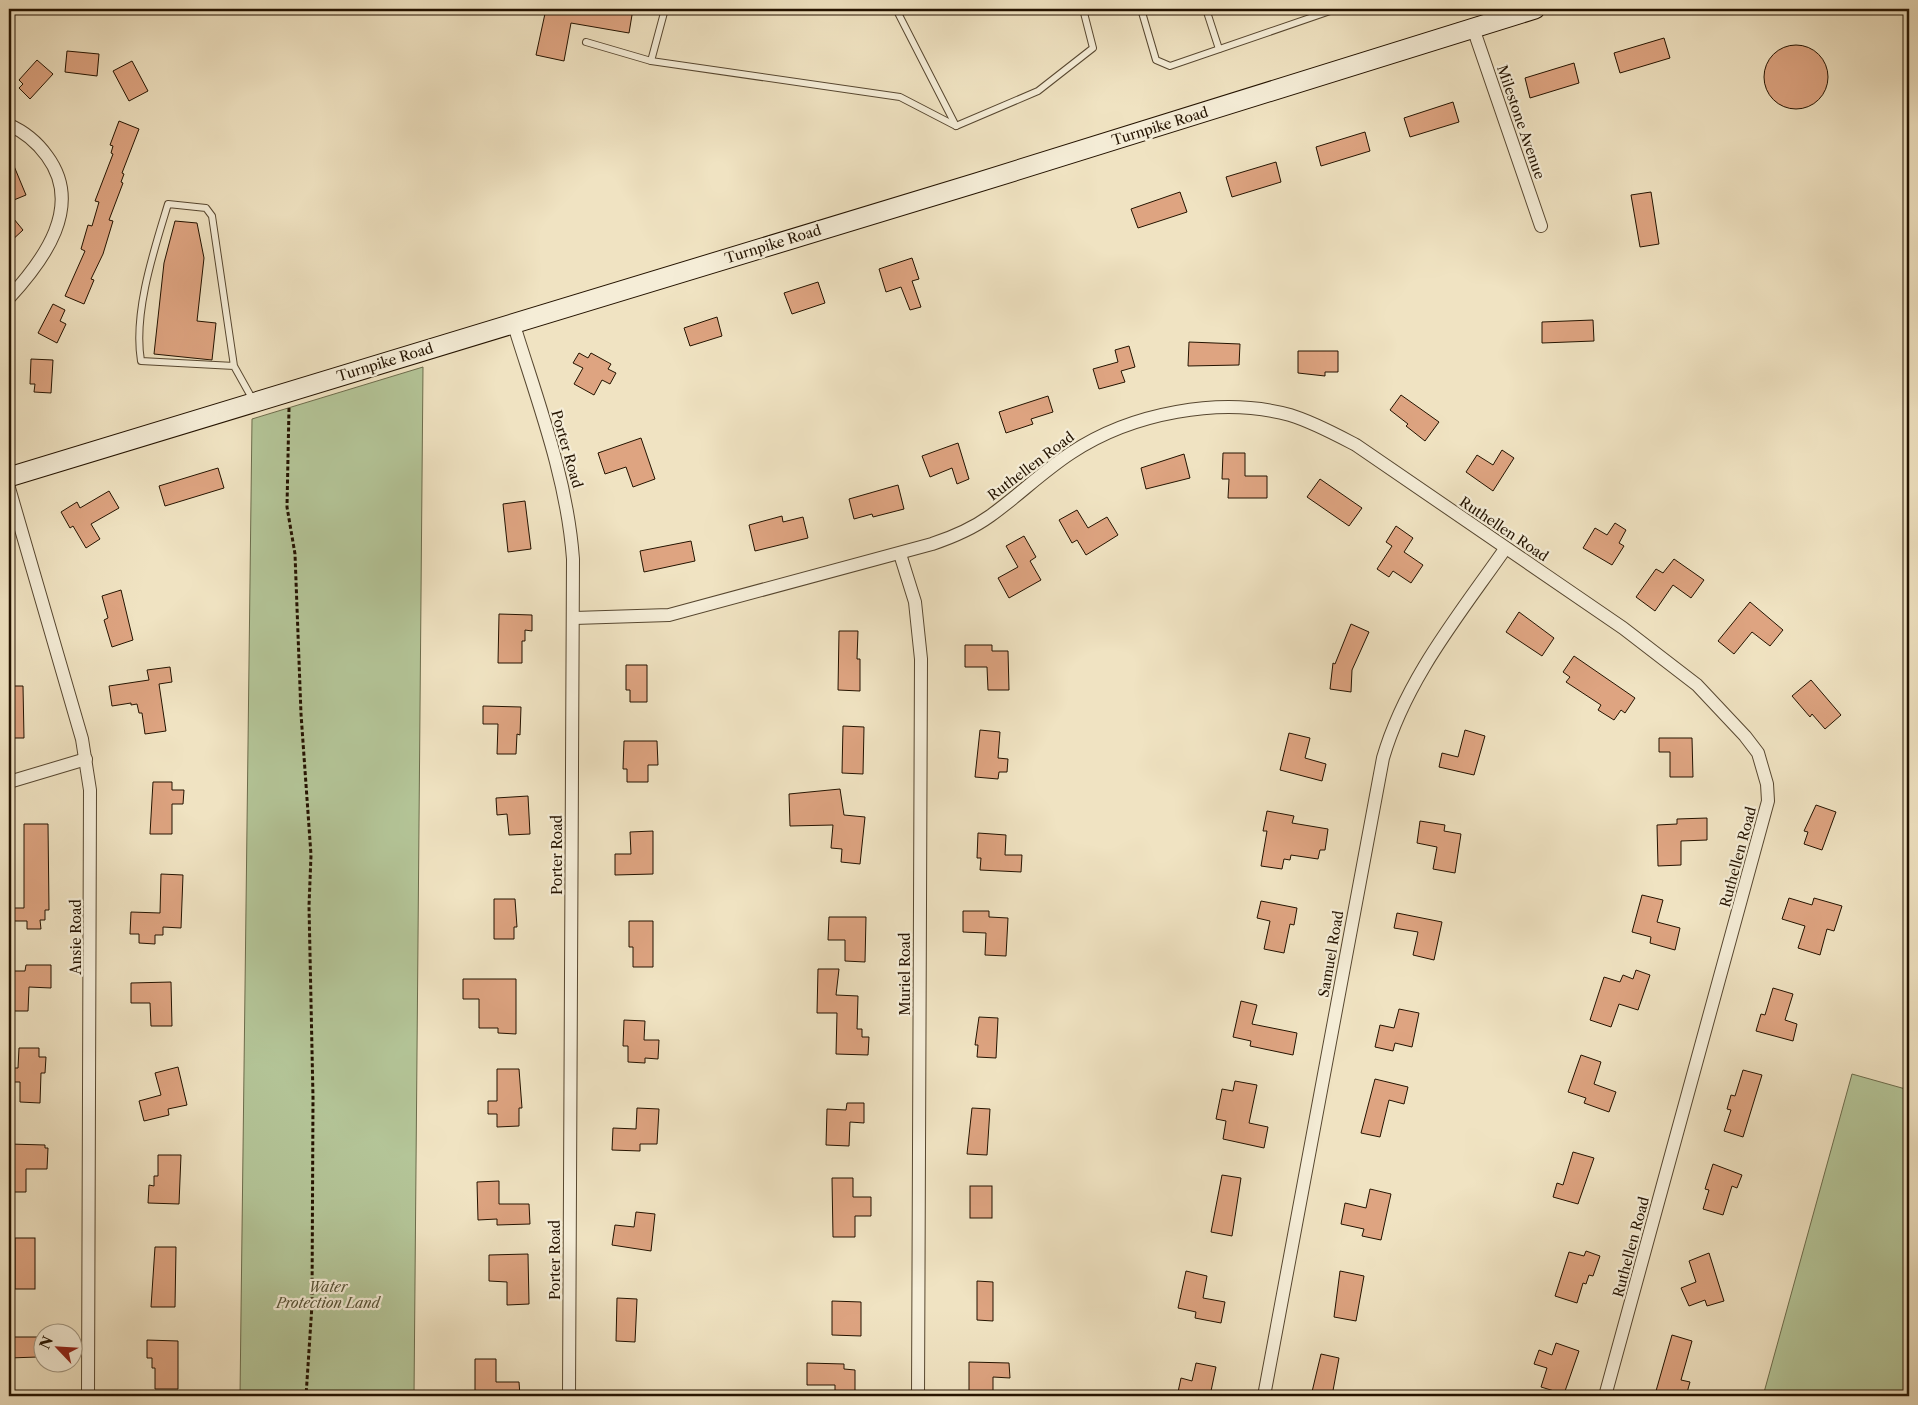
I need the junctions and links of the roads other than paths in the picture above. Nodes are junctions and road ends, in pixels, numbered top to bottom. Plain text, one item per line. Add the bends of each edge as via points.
1 (666, 9) edge
2 (896, 9) edge
3 (1083, 9) edge
4 (1141, 9) edge
5 (1206, 9) edge
6 (1336, 9) edge
7 (1535, 9) edge
8 (1473, 28) junction
9 (586, 42) dead end
10 (1219, 49) junction
11 (651, 61) junction
12 (9, 125) edge
13 (956, 126) junction
14 (1541, 226) dead end
15 (9, 298) edge
16 (513, 322) junction
17 (234, 366) junction
18 (255, 403) junction
19 (9, 477) edge
20 (9, 488) edge
21 (1505, 549) junction
22 (900, 554) junction
23 (574, 618) junction
24 (86, 759) junction
25 (9, 782) edge
26 (88, 1396) edge
27 (570, 1396) edge
28 (918, 1396) edge
29 (1264, 1396) edge
30 (1605, 1396) edge

1 - 11 lane
2 - 13 lane
3 - 13 lane via 1094,48 1038,91
4 - 10 lane via 1156,60 1170,66
5 - 10 lane
6 - 10 lane
7 - 8 main road, Turnpike Road
8 - 14 street, Milestone Avenue
8 - 16 main road, Turnpike Road via 976,183
9 - 11 lane
11 - 13 lane via 900,97
12 - 15 street via 31,138 46,154 55,168 62,197 52,240 37,265
16 - 18 main road, Turnpike Road
16 - 23 street, Porter Road via 567,508 573,558
17 - 17 lane via 212,216 206,208 168,204 148,266 138,346 141,361
17 - 18 lane
18 - 19 main road, Turnpike Road
20 - 24 street, Ansie Road
21 - 22 street, Ruthellen Road via 1337,435 1291,416 1229,409 1162,415 1112,430 1071,453 973,527 956,536
21 - 29 street, Samuel Road via 1413,685 1394,723 1383,758
21 - 30 street, Ruthellen Road via 1623,628 1697,684 1752,745 1762,763 1767,784 1764,824
22 - 23 street, Ruthellen Road via 669,615
22 - 28 street, Muriel Road via 915,602 922,659
23 - 27 street, Porter Road
24 - 25 street
24 - 26 street, Ansie Road via 92,810

